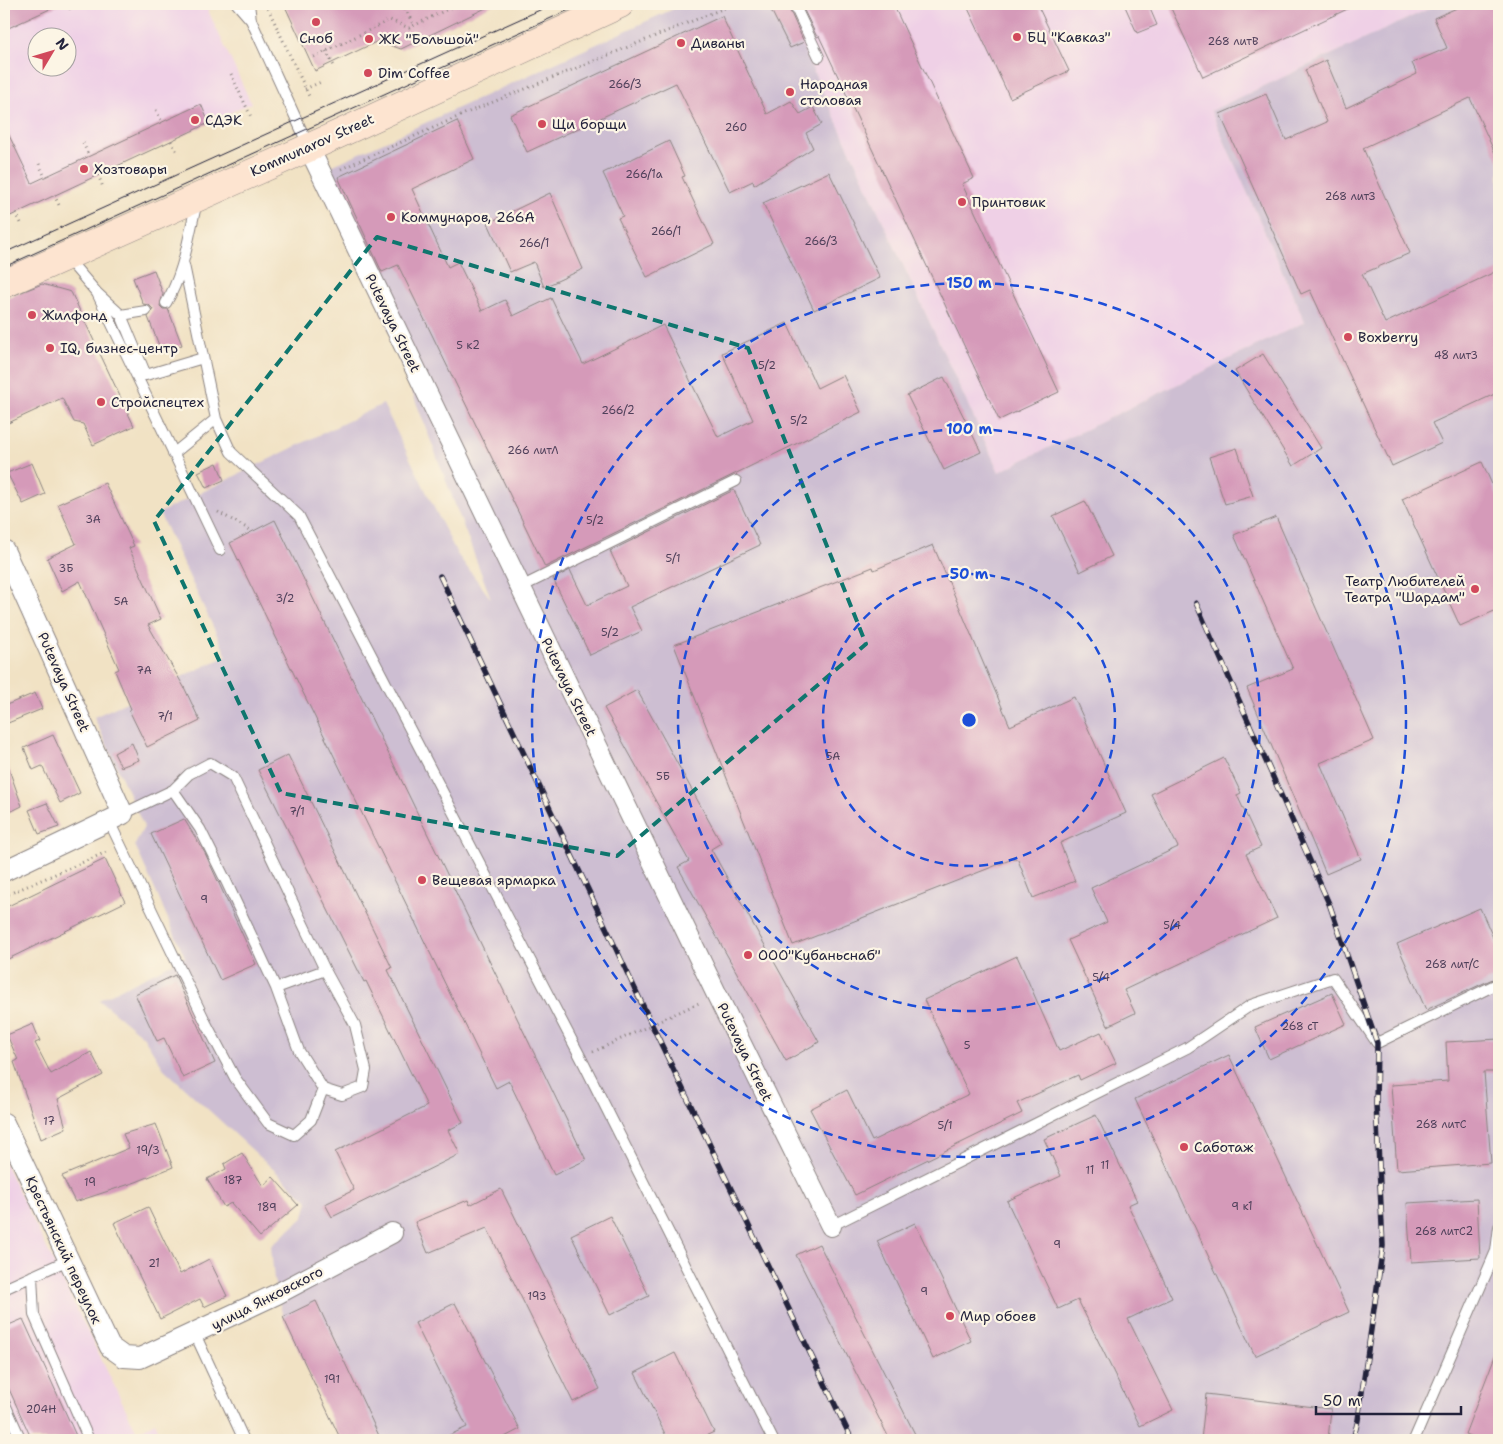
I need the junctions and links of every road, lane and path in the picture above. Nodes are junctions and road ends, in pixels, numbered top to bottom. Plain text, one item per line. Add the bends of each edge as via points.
1 (68, 4) edge
2 (237, 4) edge
3 (249, 4) edge
4 (266, 4) edge
5 (403, 4) edge
6 (458, 4) edge
7 (620, 4) edge
8 (734, 4) edge
9 (794, 4) edge
10 (72, 13) dead end
11 (251, 20) junction
12 (414, 26) junction
13 (326, 51) junction
14 (314, 57) dead end
15 (819, 57) dead end
16 (334, 66) dead end
17 (231, 74) dead end
18 (321, 82) dead end
19 (305, 89) junction
20 (309, 96) dead end
21 (156, 110) dead end
22 (252, 119) dead end
23 (162, 122) dead end
24 (171, 141) dead end
25 (83, 143) dead end
26 (309, 148) junction
27 (177, 152) dead end
28 (89, 156) dead end
29 (39, 164) dead end
30 (98, 175) dead end
31 (45, 177) dead end
32 (323, 177) junction
33 (4, 186) edge
34 (103, 187) dead end
35 (8, 194) dead end
36 (54, 195) dead end
37 (199, 196) junction
38 (60, 207) dead end
39 (16, 213) dead end
40 (22, 225) dead end
41 (65, 255) junction
42 (184, 265) junction
43 (4, 284) edge
44 (96, 292) junction
45 (166, 303) dead end
46 (146, 311) dead end
47 (121, 315) junction
48 (203, 358) junction
49 (216, 419) junction
50 (173, 454) junction
51 (736, 481) dead end
52 (209, 507) dead end
53 (252, 532) dead end
54 (4, 550) edge
55 (220, 550) dead end
56 (11, 585) edge
57 (521, 587) junction
58 (173, 790) junction
59 (116, 817) junction
60 (121, 846) junction
61 (4, 871) edge
62 (4, 896) edge
63 (325, 970) junction
64 (1499, 983) edge
65 (276, 988) junction
66 (717, 995) junction
67 (581, 1058) junction
68 (323, 1089) junction
69 (4, 1123) edge
70 (831, 1226) joint
71 (1499, 1227) edge
72 (392, 1233) dead end
73 (68, 1260) junction
74 (32, 1276) junction
75 (4, 1289) edge
76 (195, 1334) junction
77 (140, 1358) joint
78 (4, 1402) edge
79 (21, 1440) edge
80 (89, 1440) edge
81 (244, 1440) edge
82 (773, 1440) edge
83 (1414, 1440) edge

1 - 10 path
2 - 11 lane
3 - 11 lane
4 - 19 path
5 - 12 path
6 - 12 path
7 - 26 main road, Kommunarov Street
8 - 32 path via 471,111
9 - 15 lane
11 - 26 lane
12 - 13 path via 409,28 390,20
13 - 14 path
13 - 16 path
17 - 22 path
18 - 19 path
19 - 20 path
21 - 23 path
24 - 27 path
25 - 28 path
26 - 32 street, Putevaya Street
26 - 37 main road, Kommunarov Street
29 - 31 path
30 - 34 path
32 - 57 street, Putevaya Street
33 - 35 path
36 - 38 path
37 - 41 main road, Kommunarov Street
37 - 42 lane
39 - 40 path
41 - 43 main road, Kommunarov Street
41 - 44 lane
42 - 45 lane
42 - 48 lane
44 - 47 lane
44 - 50 lane
46 - 47 lane
47 - 48 lane via 146,375
48 - 49 lane
49 - 50 lane
49 - 67 lane via 231,452 299,516
50 - 55 lane
51 - 57 lane
52 - 53 path
54 - 56 street, Putevaya Street
56 - 59 street, Putevaya Street
57 - 66 street, Putevaya Street
58 - 59 lane
58 - 63 lane via 189,774 210,763 233,778
58 - 65 lane via 204,838
59 - 60 lane
59 - 61 street
60 - 62 path
60 - 68 lane via 206,1024 235,1078 268,1123 294,1135 311,1120
63 - 65 lane
63 - 68 lane via 355,1025 366,1070 363,1086 342,1095
64 - 70 lane via 1377,1043 1333,978 1251,1006 1187,1048
65 - 68 lane via 300,1051
66 - 67 path
66 - 70 street, Putevaya Street
67 - 82 lane
69 - 73 street, Крестьянский переулок
71 - 83 lane via 1496,1251
72 - 76 street, улица Янковского
73 - 74 lane
73 - 77 street, Крестьянский переулок via 110,1347 124,1357
74 - 75 lane
74 - 80 lane via 34,1316
76 - 77 street, улица Янковского
76 - 81 lane
78 - 79 lane

